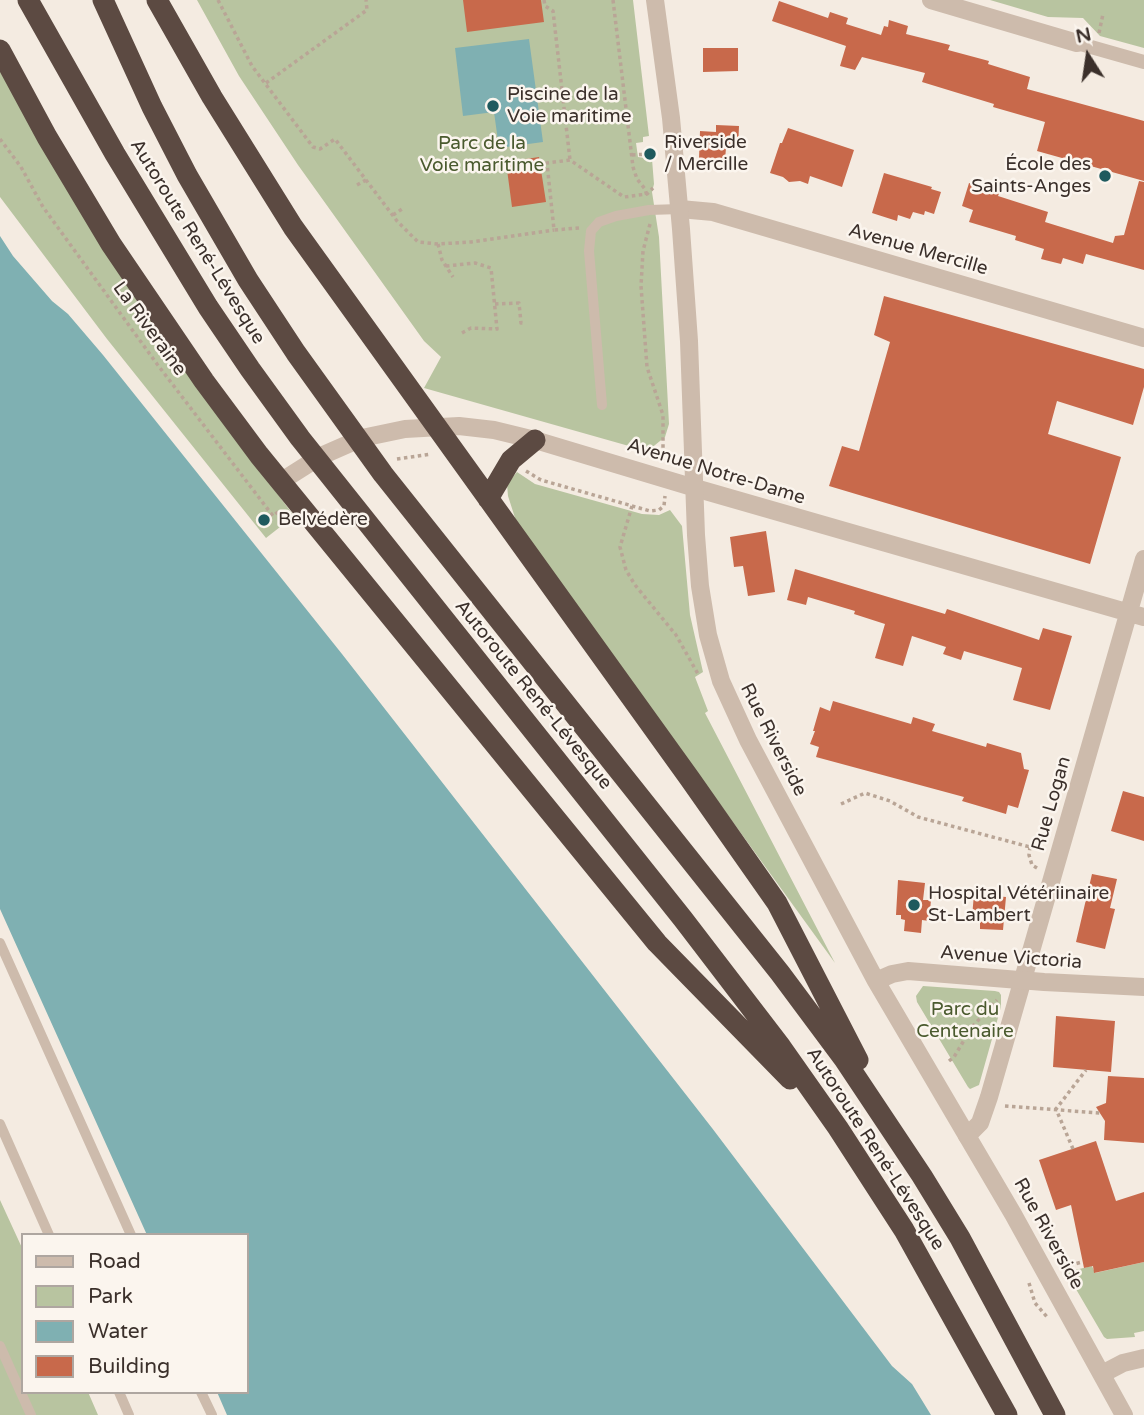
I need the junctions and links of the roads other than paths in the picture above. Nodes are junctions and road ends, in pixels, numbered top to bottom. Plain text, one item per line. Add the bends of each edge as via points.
1 (28, 0) edge
2 (103, 0) edge
3 (157, 0) edge
4 (655, 0) edge
5 (931, 0) edge
6 (1077, 43) joint
7 (0, 50) edge
8 (1144, 62) edge
9 (680, 209) junction
10 (1144, 338) edge
11 (602, 405) dead end
12 (436, 426) junction
13 (534, 440) junction
14 (280, 482) junction
15 (695, 488) junction
16 (488, 499) junction
17 (1144, 559) edge
18 (1136, 615) edge
19 (0, 943) edge
20 (876, 981) junction
21 (1023, 981) junction
22 (1144, 987) edge
23 (0, 1124) edge
24 (838, 1128) junction
25 (967, 1136) junction
26 (902, 1146) junction
27 (48, 1233) edge
28 (130, 1233) edge
29 (0, 1346) edge
30 (1144, 1358) edge
31 (1102, 1374) junction
32 (21, 1393) edge
33 (22, 1394) edge
34 (120, 1394) edge
35 (202, 1394) edge
36 (31, 1415) edge
37 (130, 1415) edge
38 (212, 1415) edge
39 (1007, 1415) edge
40 (1055, 1415) edge
41 (1124, 1415) edge

1 - 24 highway, Autoroute René-Lévesque via 208,307 300,438 717,962
2 - 26 highway, Autoroute René-Lévesque via 207,211 342,419 780,973
3 - 12 highway via 271,194
4 - 9 street, Rue Riverside
5 - 6 street
6 - 8 street
7 - 14 highway via 136,283
9 - 10 street, Avenue Mercille via 713,212
9 - 11 lane via 616,216 599,222 591,231
9 - 15 street, Rue Riverside
12 - 13 street, Avenue Notre-Dame via 483,428
12 - 14 street, Avenue Notre-Dame via 362,438
12 - 16 highway
13 - 15 street, Avenue Notre-Dame
13 - 16 highway via 511,460
14 - 24 highway via 657,943
15 - 18 street, Avenue Notre-Dame
15 - 20 street, Rue Riverside via 700,586 721,681
16 - 26 highway via 777,904
17 - 18 street, Rue Logan
18 - 21 street, Rue Logan
19 - 28 lane
20 - 21 street, Avenue Victoria via 908,971
20 - 25 street, Rue Riverside
21 - 22 street, Avenue Victoria
21 - 25 street, Rue Logan via 982,1118
23 - 27 lane
24 - 39 highway, Autoroute René-Lévesque via 909,1240
25 - 31 street, Rue Riverside
26 - 40 highway, Autoroute René-Lévesque via 976,1266
29 - 32 lane
30 - 31 street
31 - 41 street, Rue Riverside
33 - 36 lane
34 - 37 lane
35 - 38 lane

